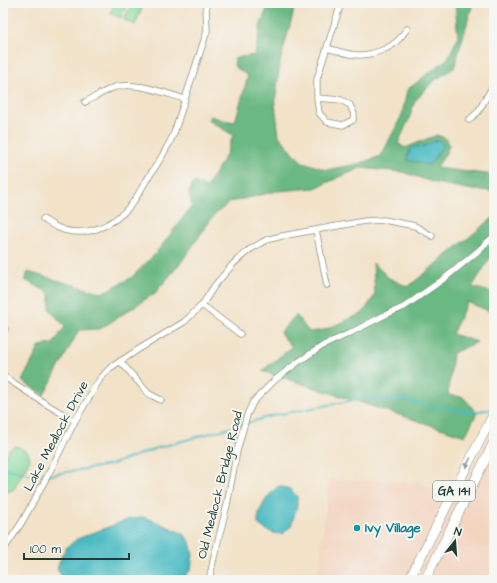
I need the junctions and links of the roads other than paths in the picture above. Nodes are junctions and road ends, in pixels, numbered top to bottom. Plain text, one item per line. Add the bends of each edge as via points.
1 (205, 3) edge
2 (341, 3) edge
3 (407, 29) dead end
4 (327, 48) junction
5 (494, 84) edge
6 (318, 98) junction
7 (184, 99) junction
8 (85, 102) dead end
9 (469, 120) dead end
10 (43, 219) dead end
11 (316, 230) junction
12 (432, 236) dead end
13 (494, 236) edge
14 (327, 285) dead end
15 (202, 305) junction
16 (240, 334) dead end
17 (120, 362) junction
18 (3, 376) edge
19 (161, 400) dead end
20 (494, 412) edge
21 (75, 421) junction
22 (494, 442) edge
23 (3, 549) edge
24 (209, 580) edge
25 (409, 580) edge
26 (425, 580) edge

1 - 7 street via 207,31
2 - 4 street
3 - 4 street via 400,39 378,52 347,54
4 - 6 street via 317,80
5 - 9 street via 478,112
6 - 6 street via 319,113 327,122 344,125 352,120 354,114 350,105 341,100
7 - 8 street via 128,85 115,87
7 - 10 street via 167,149 131,206 119,218 101,228 80,232 60,229
11 - 12 street, Lake Medlock Drive via 384,220 415,226
11 - 14 street
11 - 15 street, Lake Medlock Drive via 266,240 249,250 215,285
13 - 24 street, Old Medlock Bridge Road via 445,278 404,307 324,345 276,379 253,402 237,451
15 - 16 street
15 - 17 street, Lake Medlock Drive via 184,322
17 - 19 street via 149,394
17 - 21 street, Lake Medlock Drive via 100,379
18 - 21 street
20 -> 25 highway, GA 141
21 - 23 street, Lake Medlock Drive via 22,522
22 - 26 highway, GA 141

